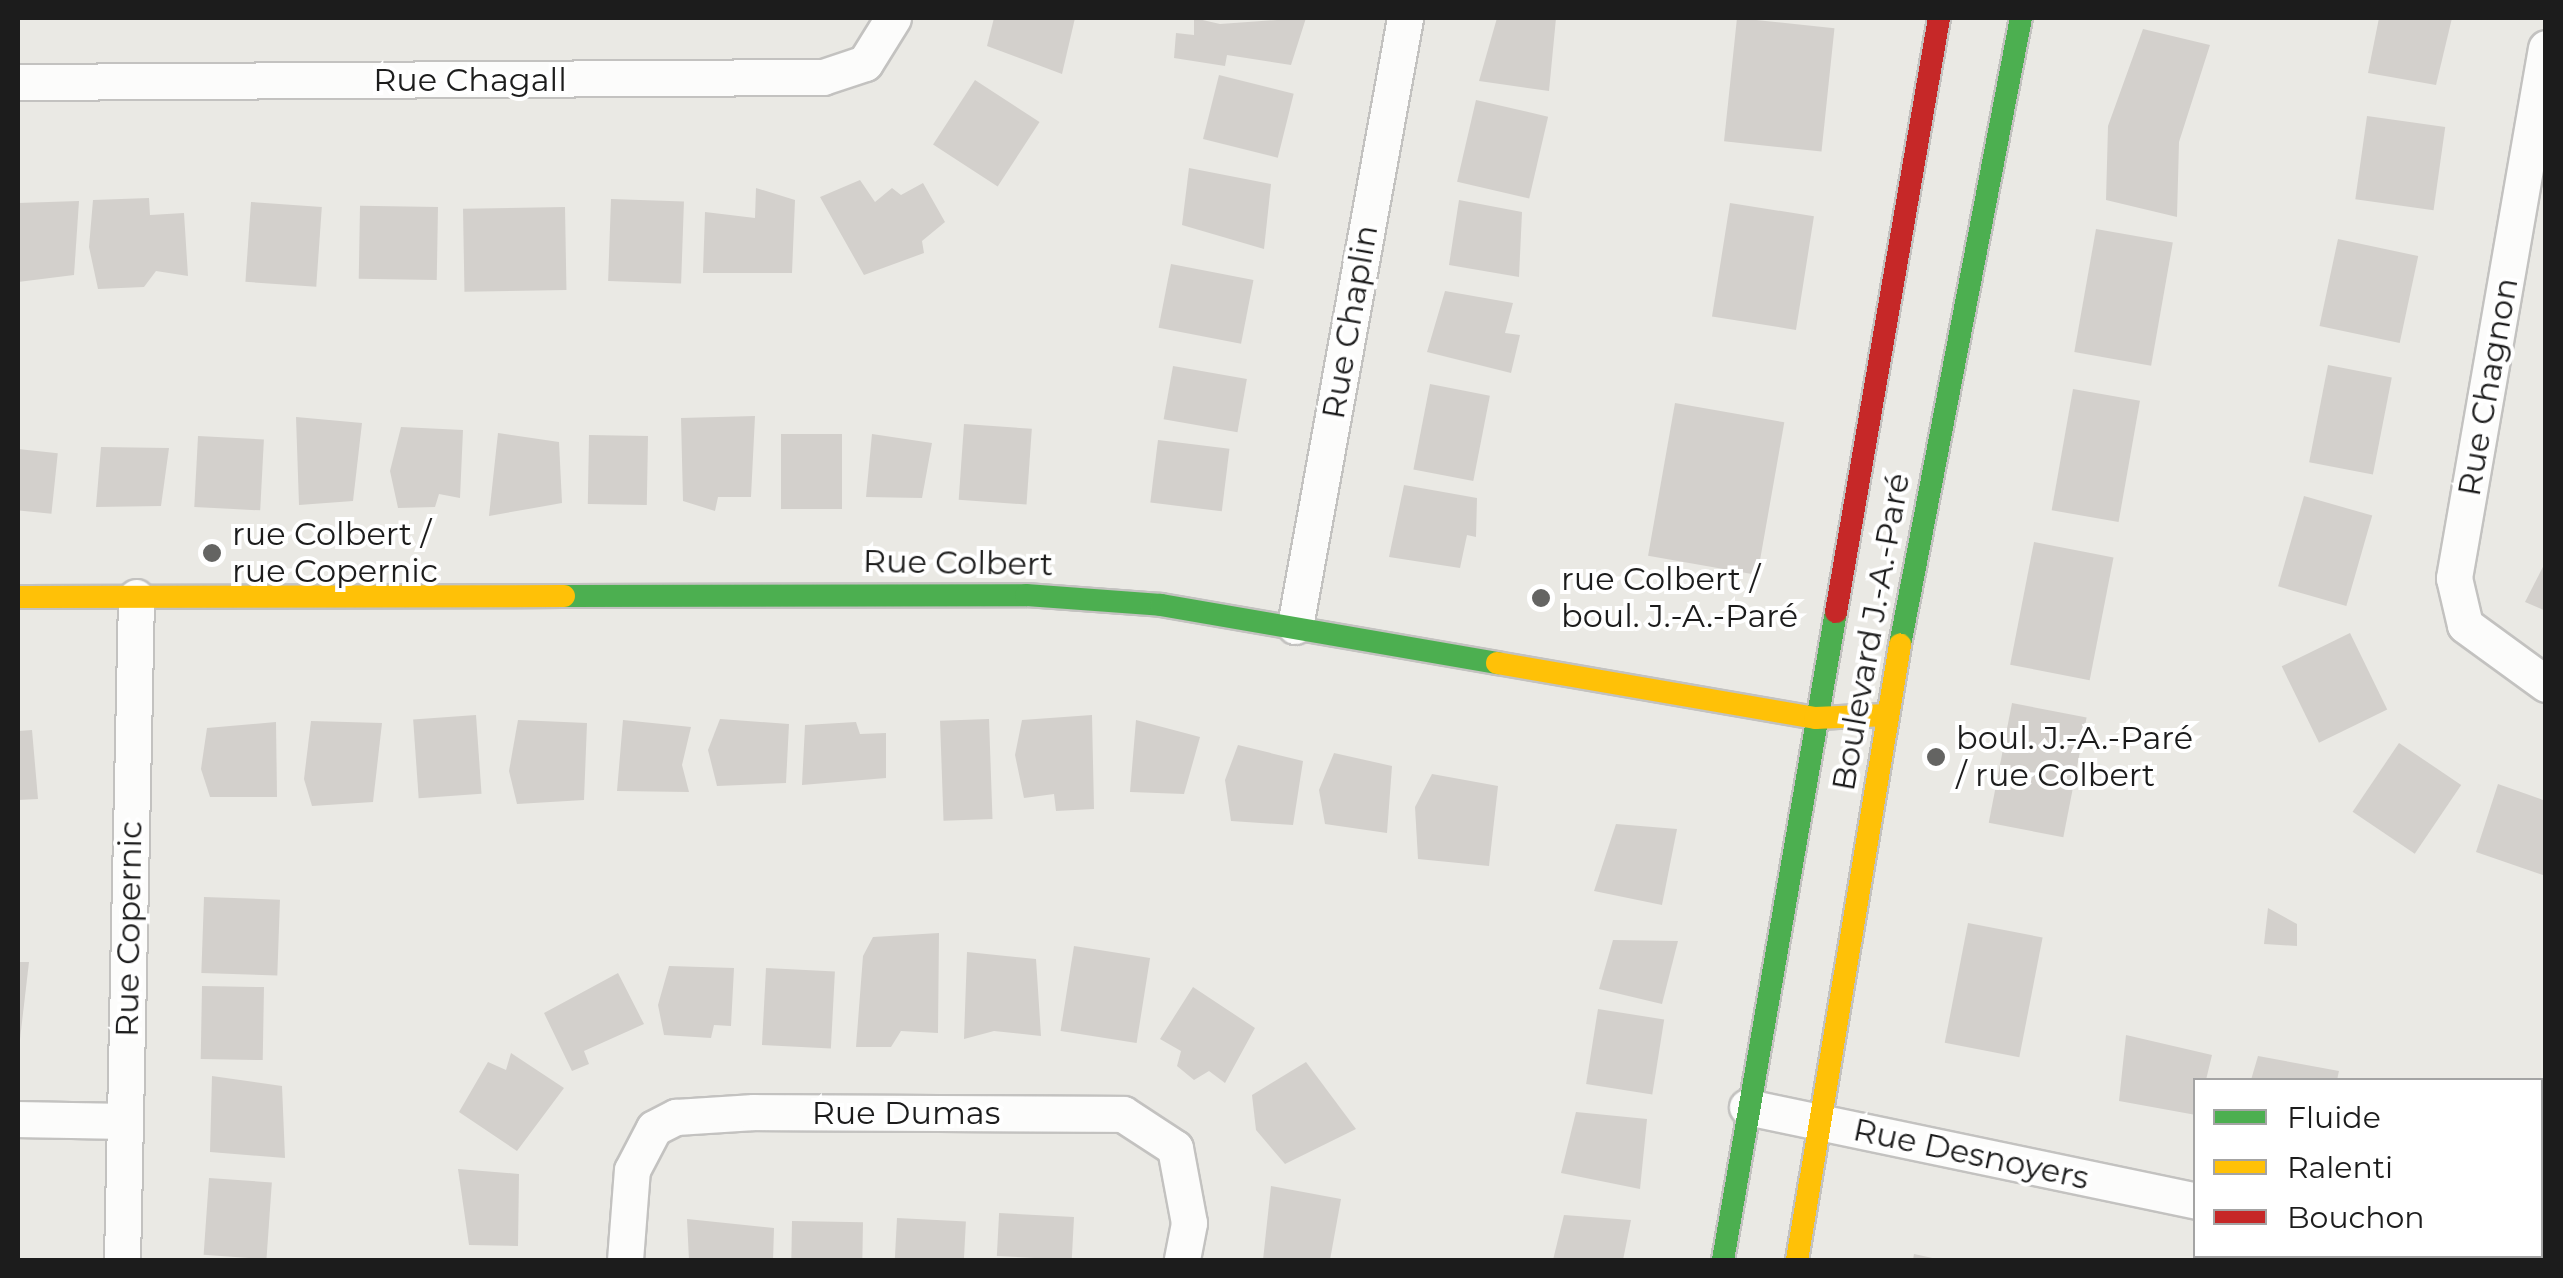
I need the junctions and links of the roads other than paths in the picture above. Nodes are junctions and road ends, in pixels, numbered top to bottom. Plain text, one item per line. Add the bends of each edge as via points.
1 (893, 18) edge
2 (1405, 18) edge
3 (1938, 18) edge
4 (2020, 18) edge
5 (2546, 48) edge
6 (18, 82) edge
7 (2538, 147) edge
8 (18, 596) edge
9 (136, 597) junction
10 (1295, 626) junction
11 (2546, 684) edge
12 (1887, 714) junction
13 (1815, 718) junction
14 (1747, 1107) junction
15 (18, 1119) edge
16 (124, 1121) junction
17 (1824, 1124) junction
18 (2193, 1201) edge
19 (122, 1260) edge
20 (625, 1260) edge
21 (1182, 1260) edge
22 (1723, 1260) edge
23 (1797, 1260) edge

1 - 6 street, Rue Chagall via 865,62 823,77
2 - 10 street, Rue Chaplin
3 - 13 street, Boulevard J.-A.-Paré
4 - 12 street, Boulevard J.-A.-Paré
5 - 7 street, Rue Chagnon
7 - 11 street, Rue Chagnon via 2454,578 2465,625
8 - 9 street, Rue Colbert
9 - 10 street, Rue Colbert via 1008,594
9 - 16 street, Rue Copernic
10 - 13 street, Rue Colbert
12 - 13 street, Rue Colbert
12 - 17 street, Boulevard J.-A.-Paré
13 - 14 street, Boulevard J.-A.-Paré
14 - 17 street, Rue Desnoyers
14 - 22 street, Boulevard J.-A.-Paré
15 - 16 street
16 - 19 street, Rue Copernic
17 - 18 street, Rue Desnoyers
17 - 23 street, Boulevard J.-A.-Paré
20 - 21 street, Rue Dumas via 632,1170 654,1128 692,1115 793,1112 1124,1114 1175,1148 1188,1223

